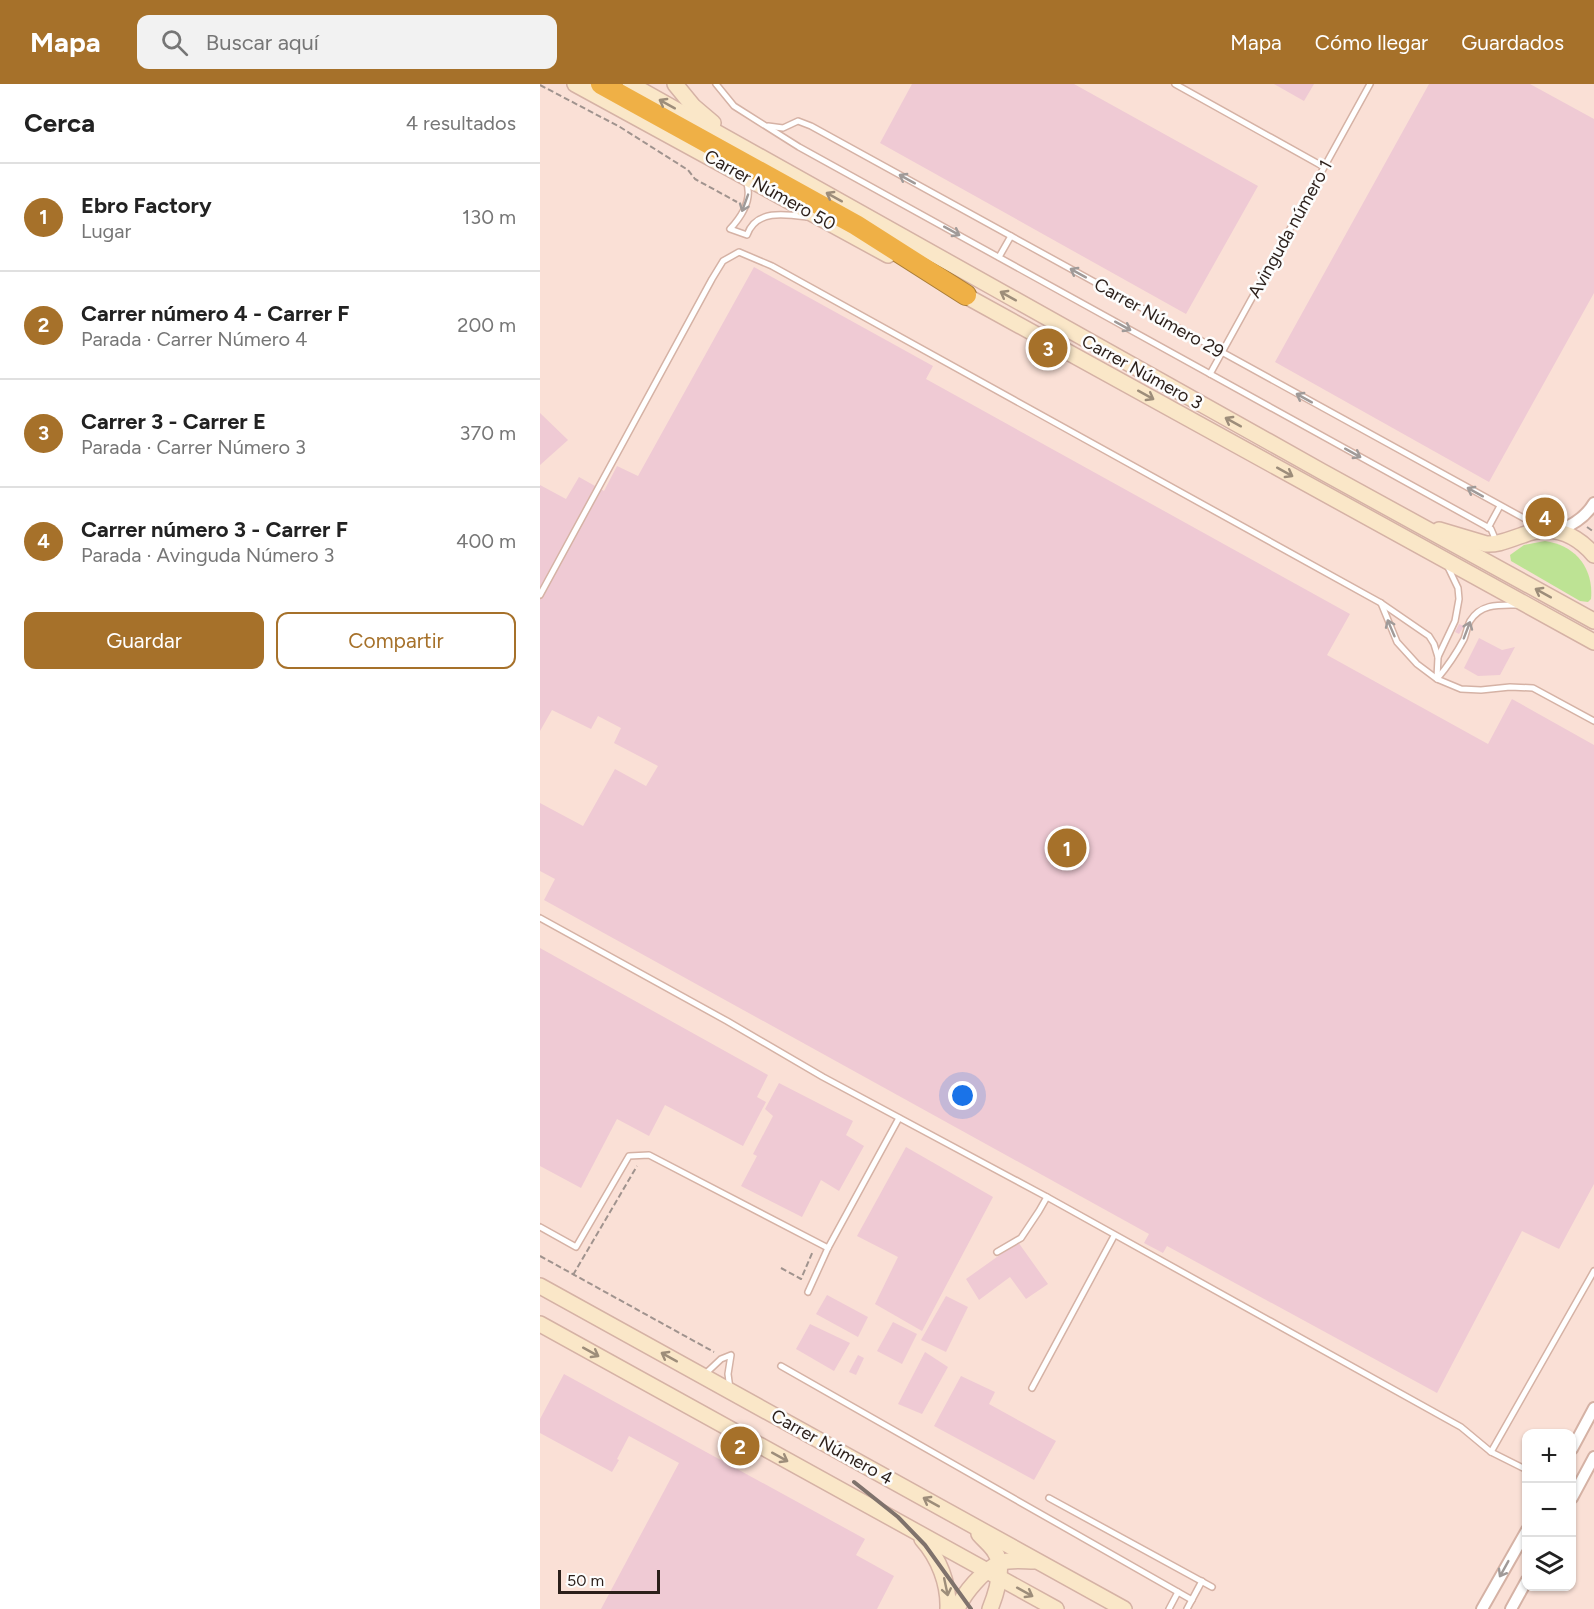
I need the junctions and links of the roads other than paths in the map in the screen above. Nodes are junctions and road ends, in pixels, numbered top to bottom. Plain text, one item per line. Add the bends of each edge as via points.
1 (574, 84) edge
2 (601, 84) edge
3 (630, 84) edge
4 (675, 84) edge
5 (716, 84) edge
6 (1175, 84) edge
7 (1370, 84) edge
8 (760, 124) junction
9 (789, 126) junction
10 (736, 142) junction
11 (791, 142) junction
12 (1324, 167) junction
13 (742, 174) junction
14 (821, 218) junction
15 (1011, 236) junction
16 (999, 257) junction
17 (966, 295) junction
18 (1222, 352) junction
19 (1210, 374) junction
20 (1594, 503) edge
21 (1500, 506) junction
22 (1417, 524) junction
23 (1488, 528) junction
24 (1551, 530) junction
25 (1486, 544) junction
26 (1594, 555) edge
27 (1444, 560) junction
28 (540, 595) edge
29 (1380, 603) junction
30 (1527, 606) junction
31 (1594, 621) edge
32 (1594, 642) edge
33 (1438, 657) junction
34 (1437, 680) junction
35 (1594, 721) edge
36 (540, 918) edge
37 (899, 1118) junction
38 (1047, 1197) junction
39 (540, 1227) edge
40 (1114, 1236) junction
41 (828, 1248) junction
42 (997, 1252) dead end
43 (1594, 1271) edge
44 (540, 1286) edge
45 (808, 1292) dead end
46 (540, 1324) edge
47 (781, 1366) dead end
48 (703, 1376) junction
49 (1032, 1388) dead end
50 (730, 1391) junction
51 (1594, 1408) edge
52 (1576, 1442) edge
53 (1491, 1452) junction
54 (1594, 1457) edge
55 (1522, 1468) edge
56 (1576, 1491) edge
57 (1049, 1498) dead end
58 (968, 1522) junction
59 (916, 1532) junction
60 (1523, 1537) edge
61 (1037, 1562) junction
62 (995, 1571) junction
63 (1202, 1581) junction
64 (1212, 1587) dead end
65 (1522, 1589) edge
66 (1178, 1592) junction
67 (1192, 1600) junction
68 (948, 1609) edge
69 (957, 1609) edge
70 (990, 1609) edge
71 (1056, 1609) edge
72 (1124, 1609) edge
73 (1169, 1609) edge
74 (1187, 1609) edge
75 (1482, 1609) edge
76 (1511, 1609) edge

1 - 13 main road, Carrer Número 50
2 - 17 highway via 856,225
10 -> 3 main road, Carrer Número 3
4 - 10 main road via 693,106
5 - 8 lane, Carrer Número 29 via 734,106
6 - 12 lane
7 - 12 lane, Avinguda número 1
8 - 9 lane, Carrer Número 29 via 773,128
8 - 11 lane, Carrer Número 29
9 - 11 lane via 787,135
15 -> 9 lane, Carrer Número 29 via 804,122
22 -> 10 main road, Carrer Número 3
11 -> 16 lane, Carrer Número 29
12 - 18 lane, Avinguda número 1
13 - 14 main road, Carrer Número 50
13 -> 14 lane via 748,184 748,200 730,229 747,235 753,225 772,214
14 - 17 main road, Carrer Número 50
15 - 16 lane
18 -> 15 lane, Carrer Número 29
16 -> 19 lane, Carrer Número 29
17 -> 27 main road, Carrer Número 3
18 - 19 lane, Avinguda número 1
21 -> 18 lane, Carrer Número 29
19 -> 23 lane, Carrer Número 29
20 - 24 street via 1573,525
21 - 23 lane
21 - 24 lane, Carrer Número 29
22 - 25 main road
31 -> 22 main road, Carrer Número 3
23 - 25 lane via 1494,538
24 - 25 main road
24 - 26 main road via 1579,540
27 - 30 main road, Carrer Número 3
27 - 33 lane via 1458,588 1459,599 1455,621
28 - 29 lane via 712,279 723,261 739,252 772,266
29 - 33 lane via 1429,636
34 -> 29 lane via 1397,642
30 - 32 main road, Carrer Número 3
34 -> 30 lane via 1465,638 1471,620 1484,609 1495,604
33 - 34 lane
34 - 35 lane via 1461,689 1533,688
36 - 37 lane
37 - 38 lane
37 - 41 lane
38 - 40 lane
38 - 42 lane via 1021,1238
39 - 41 lane via 576,1247 629,1156 649,1155
40 - 49 lane
40 - 53 lane via 1461,1427
41 - 45 lane
43 - 53 lane
48 -> 44 main road, Carrer Número 4
46 -> 59 main road, Carrer Número 4
47 - 66 lane
48 - 50 main road, Carrer Número 4
48 - 50 lane via 731,1355
58 -> 50 main road, Carrer Número 4
51 - 52 street
53 - 55 lane
54 - 56 street
57 - 63 lane
58 - 61 main road, Carrer Número 4
58 - 62 main road via 996,1553
59 - 62 main road, Carrer Número 4
59 -> 68 main road via 939,1565
60 -> 75 street
61 - 62 main road via 1011,1561
61 - 72 main road, Carrer Número 4
62 - 69 main road via 968,1591
62 - 70 main road via 996,1592
62 -> 71 main road, Carrer Número 4
63 - 64 lane
63 - 67 lane
65 - 76 street
66 - 67 lane
66 - 73 lane
67 - 74 lane

